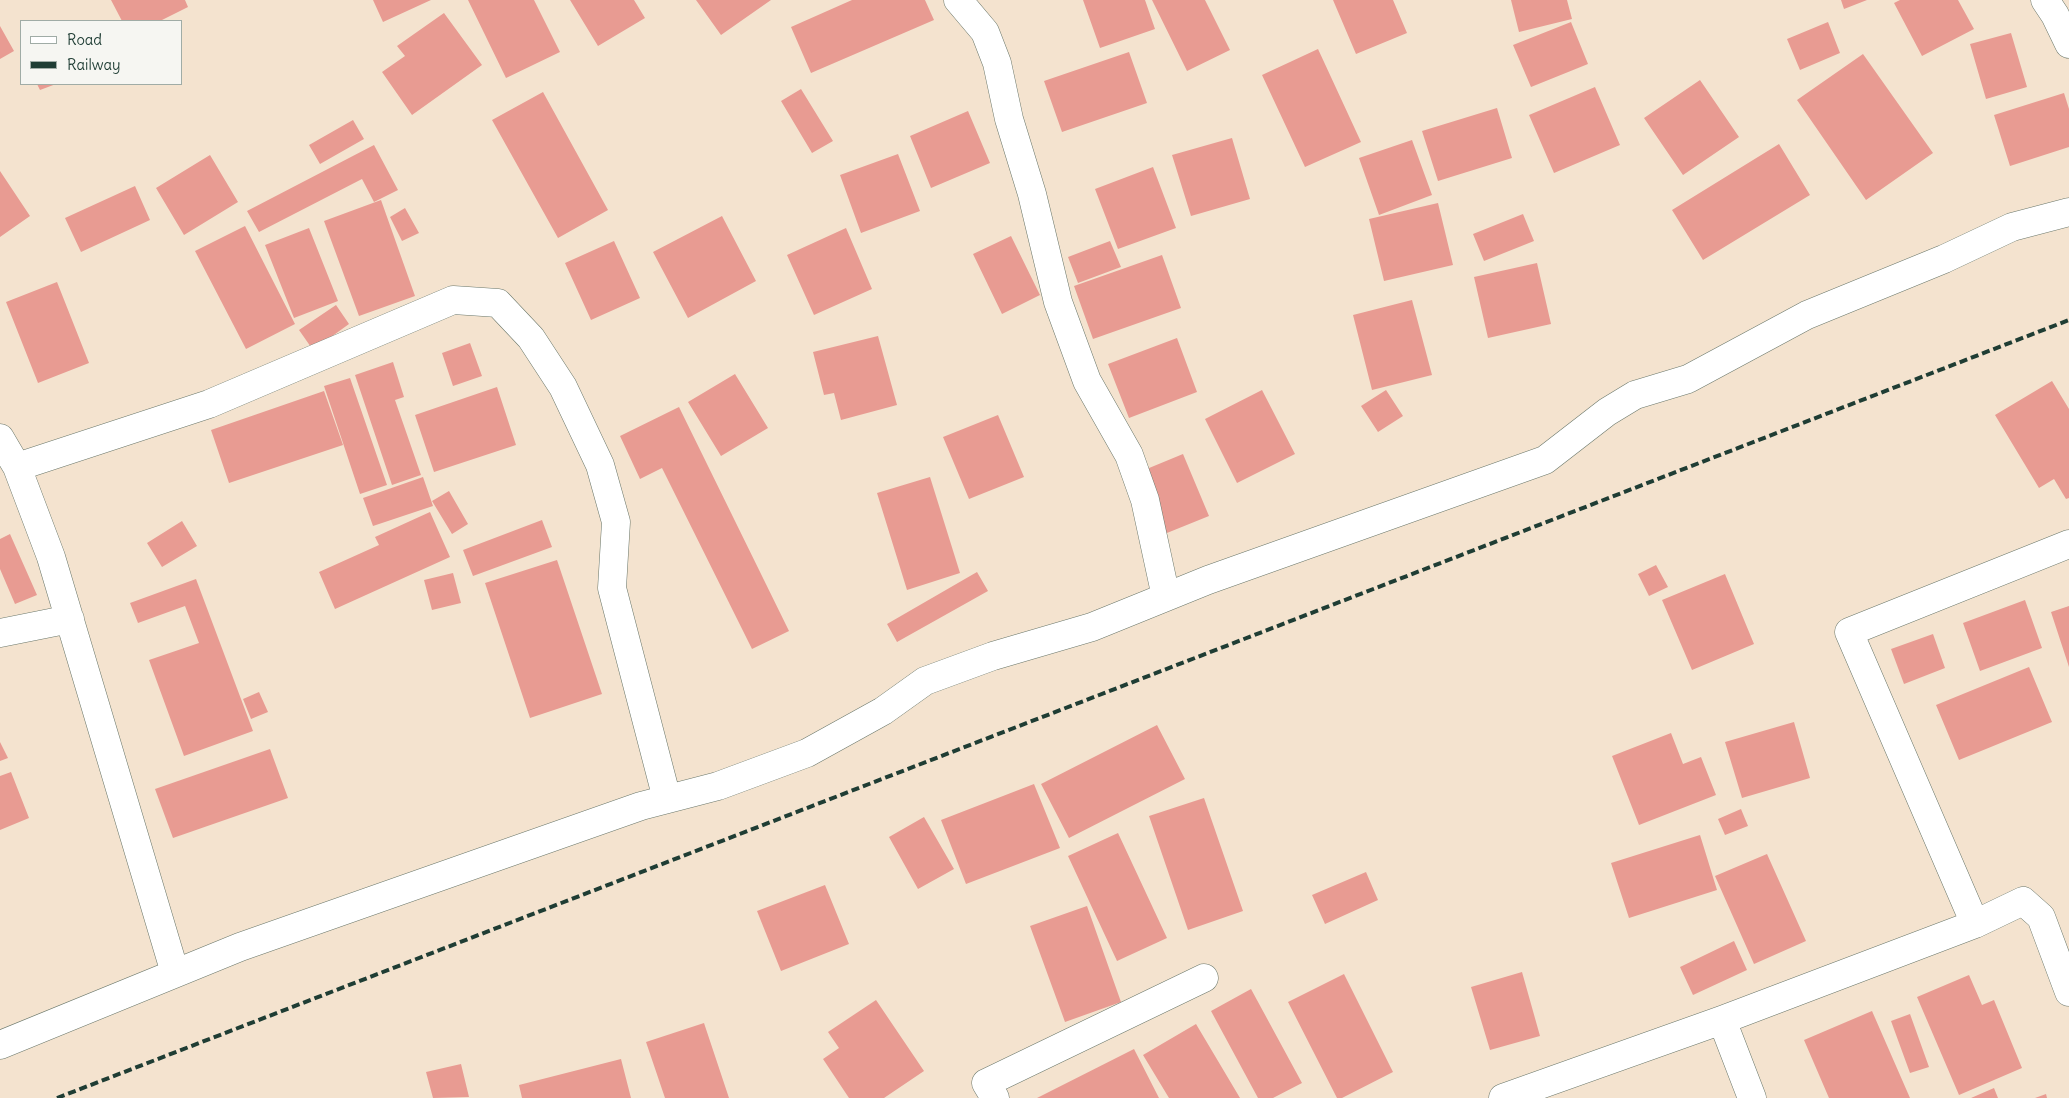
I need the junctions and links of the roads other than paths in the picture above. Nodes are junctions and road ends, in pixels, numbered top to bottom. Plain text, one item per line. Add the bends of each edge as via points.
1 (958, 0) edge
2 (2045, 0) edge
3 (2069, 44) edge
4 (2069, 212) edge
5 (0, 438) edge
6 (17, 468) junction
7 (2069, 544) edge
8 (1166, 597) junction
9 (70, 619) junction
10 (0, 634) edge
11 (667, 799) junction
12 (1974, 924) junction
13 (176, 973) junction
14 (1204, 978) dead end
15 (2069, 992) edge
16 (1722, 1020) junction
17 (0, 1045) edge
18 (995, 1098) edge
19 (1503, 1098) edge
20 (1752, 1098) edge

1 - 8 street via 985,32 997,63 1058,302 1088,381 1129,455 1146,500
2 - 3 street
4 - 8 street via 2012,227 1944,259 1807,315 1688,379 1635,395 1607,412 1545,460
5 - 6 street
6 - 9 street via 51,557
6 - 11 street via 209,404 453,300 498,303 531,338 563,388 600,465 616,522 612,588
7 - 12 street via 1848,632
8 - 11 street via 1092,627 993,656 925,681 883,711 807,752 718,786
9 - 10 street
9 - 13 street
11 - 13 street via 250,944
12 - 15 street via 2023,901 2041,918
12 - 16 street
13 - 17 street
14 - 18 street via 986,1083
16 - 19 street
16 - 20 street

